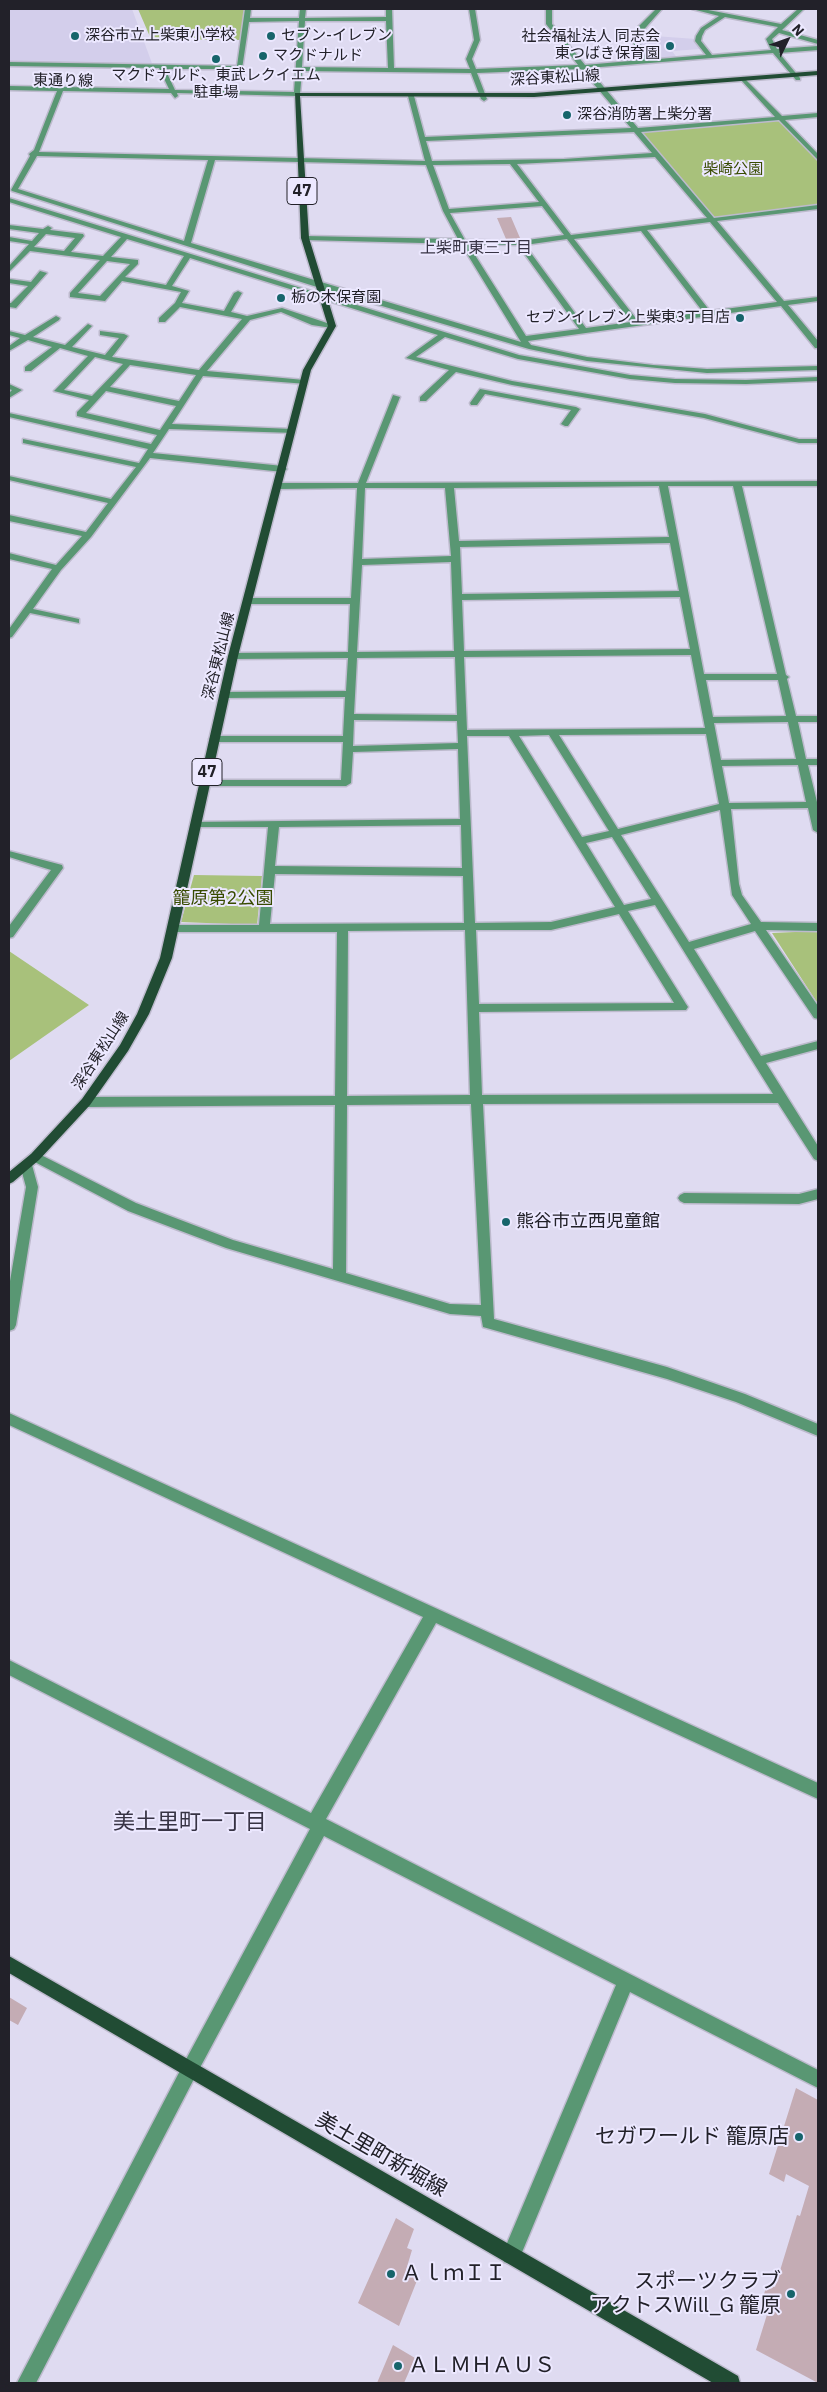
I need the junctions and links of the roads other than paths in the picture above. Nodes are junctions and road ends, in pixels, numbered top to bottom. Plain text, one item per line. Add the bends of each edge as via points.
1 (248, 9) edge
2 (303, 9) edge
3 (389, 9) edge
4 (472, 9) edge
5 (549, 9) edge
6 (659, 9) edge
7 (695, 9) edge
8 (801, 9) edge
9 (724, 15) junction
10 (247, 20) junction
11 (302, 20) junction
12 (388, 20) junction
13 (779, 28) junction
14 (818, 42) edge
15 (818, 48) edge
16 (775, 52) junction
17 (711, 57) junction
18 (645, 63) junction
19 (9, 64) edge
20 (161, 67) junction
21 (583, 67) junction
22 (299, 69) junction
23 (472, 71) junction
24 (391, 72) junction
25 (818, 73) edge
26 (796, 77) junction
27 (818, 77) edge
28 (744, 81) junction
29 (9, 90) edge
30 (59, 91) junction
31 (603, 93) junction
32 (174, 94) junction
33 (297, 96) junction
34 (411, 98) junction
35 (483, 98) junction
36 (818, 115) edge
37 (779, 118) junction
38 (636, 130) junction
39 (422, 139) junction
40 (32, 154) junction
41 (657, 155) junction
42 (818, 158) edge
43 (212, 159) junction
44 (300, 160) junction
45 (511, 161) junction
46 (429, 163) junction
47 (12, 189) edge
48 (9, 200) edge
49 (544, 204) junction
50 (818, 208) edge
51 (446, 211) junction
52 (61, 216) junction
53 (714, 220) junction
54 (9, 227) edge
55 (643, 229) junction
56 (44, 232) junction
57 (125, 236) junction
58 (305, 238) junction
59 (571, 238) junction
60 (9, 239) edge
61 (463, 242) junction
62 (520, 243) junction
63 (186, 244) junction
64 (31, 246) junction
65 (66, 253) junction
66 (189, 255) junction
67 (103, 258) junction
68 (9, 270) edge
69 (43, 273) dead end
70 (120, 278) junction
71 (9, 281) edge
72 (33, 284) junction
73 (320, 286) junction
74 (168, 287) junction
75 (238, 293) dead end
76 (324, 296) junction
77 (818, 299) edge
78 (178, 304) junction
79 (782, 304) junction
80 (9, 305) edge
81 (228, 313) junction
82 (708, 314) junction
83 (56, 318) dead end
84 (247, 318) junction
85 (162, 320) dead end
86 (636, 324) junction
87 (88, 326) dead end
88 (332, 326) junction
89 (584, 331) junction
90 (9, 333) edge
91 (102, 333) dead end
92 (444, 334) junction
93 (27, 338) junction
94 (524, 339) junction
95 (58, 346) junction
96 (818, 346) edge
97 (529, 347) junction
98 (67, 348) junction
99 (9, 349) edge
100 (93, 355) junction
101 (107, 358) junction
102 (129, 362) junction
103 (818, 368) edge
104 (28, 369) dead end
105 (454, 369) junction
106 (201, 373) junction
107 (818, 379) edge
108 (304, 382) junction
109 (9, 386) edge
110 (105, 388) junction
111 (9, 396) edge
112 (583, 396) junction
113 (396, 397) dead end
114 (95, 399) junction
115 (423, 399) dead end
116 (474, 403) dead end
117 (180, 404) junction
118 (576, 409) junction
119 (9, 415) edge
120 (565, 424) dead end
121 (164, 430) junction
122 (292, 431) junction
123 (26, 441) dead end
124 (818, 441) edge
125 (149, 451) junction
126 (141, 466) junction
127 (282, 469) junction
128 (9, 478) edge
129 (449, 484) junction
130 (663, 484) junction
131 (737, 484) junction
132 (818, 484) edge
133 (279, 486) junction
134 (361, 486) junction
135 (113, 502) junction
136 (9, 518) edge
137 (88, 535) junction
138 (674, 540) junction
139 (455, 544) junction
140 (9, 556) edge
141 (456, 559) junction
142 (357, 562) junction
143 (58, 568) junction
144 (684, 594) junction
145 (457, 597) junction
146 (248, 600) junction
147 (355, 601) junction
148 (28, 610) junction
149 (9, 618) edge
150 (20, 620) junction
151 (76, 621) dead end
152 (9, 635) edge
153 (696, 652) junction
154 (352, 655) junction
155 (458, 655) junction
156 (233, 656) junction
157 (700, 676) junction
158 (784, 677) junction
159 (350, 694) junction
160 (224, 695) junction
161 (349, 718) junction
162 (461, 718) junction
163 (794, 719) junction
164 (818, 719) edge
165 (707, 720) junction
166 (710, 731) junction
167 (461, 732) junction
168 (512, 733) junction
169 (552, 734) junction
170 (214, 739) junction
171 (348, 744) junction
172 (462, 746) junction
173 (803, 762) junction
174 (818, 762) edge
175 (716, 763) junction
176 (205, 783) junction
177 (815, 805) edge
178 (725, 806) junction
179 (465, 822) junction
180 (274, 823) junction
181 (196, 824) junction
182 (818, 830) edge
183 (614, 833) junction
184 (581, 842) junction
185 (9, 854) edge
186 (270, 870) junction
187 (467, 872) junction
188 (656, 900) junction
189 (623, 908) junction
190 (470, 926) junction
191 (759, 926) junction
192 (818, 927) edge
193 (174, 928) junction
194 (342, 928) junction
195 (264, 929) junction
196 (9, 934) edge
197 (686, 947) junction
198 (473, 1008) junction
199 (818, 1015) edge
200 (818, 1045) edge
201 (759, 1061) junction
202 (782, 1098) junction
203 (477, 1100) junction
204 (342, 1101) junction
205 (86, 1102) junction
206 (818, 1156) edge
207 (30, 1161) junction
208 (9, 1179) edge
209 (818, 1194) edge
210 (684, 1198) dead end
211 (339, 1276) junction
212 (488, 1311) junction
213 (9, 1325) edge
214 (9, 1418) edge
215 (818, 1430) edge
216 (433, 1614) junction
217 (9, 1667) edge
218 (818, 1791) edge
219 (318, 1823) junction
220 (9, 1964) edge
221 (626, 1981) junction
222 (189, 2070) junction
223 (818, 2079) edge
224 (512, 2255) junction
225 (26, 2383) edge
226 (731, 2383) edge

1 - 10 street
2 - 11 street
3 - 12 street
4 - 23 street via 477,40 469,59
5 - 21 street via 549,24
6 - 18 street via 637,34 636,42
7 - 9 street
8 - 13 street
9 - 13 street
9 - 17 street via 699,36 698,41
10 - 11 street
10 - 20 street via 240,68
11 - 12 street
11 - 22 street
12 - 24 street
13 - 14 street
13 - 16 street via 769,39
15 - 16 street
16 - 17 street
16 - 26 street
17 - 18 street
18 - 21 street
19 - 20 street
20 - 32 street
21 - 23 street
21 - 31 street
22 - 24 street
22 - 33 street
23 - 24 street
23 - 35 street
25 - 26 main road, 深谷東松山線
26 - 27 main road, 深谷東松山線
26 - 28 main road, 深谷東松山線
28 - 31 main road, 深谷東松山線
28 - 37 street
29 - 30 street, 東通り線
30 - 32 street, 東通り線
30 - 40 street
31 - 35 main road, 深谷東松山線
31 - 38 street
32 - 33 street, 東通り線
33 - 34 main road, 深谷東松山線
33 - 44 main road, 47
34 - 35 main road, 深谷東松山線
34 - 39 street
36 - 37 street
37 - 38 street
37 - 42 street
38 - 39 street
38 - 41 street
39 - 46 street
40 - 43 street
40 - 47 street
41 - 45 street
41 - 53 street
43 - 44 street
43 - 63 street
44 - 46 street
44 - 58 main road, 47
45 - 46 street
45 - 49 street
46 - 51 street
47 - 63 street
48 - 52 street
49 - 51 street
49 - 59 street
50 - 53 street
51 - 61 street
52 - 56 street
52 - 57 street
53 - 55 street
53 - 79 street
54 - 56 street
55 - 59 street
55 - 82 street
56 - 64 street
56 - 65 street via 80,236
57 - 66 street
57 - 67 street
58 - 61 street
58 - 73 main road, 47
59 - 62 street
59 - 86 street
60 - 64 street
61 - 62 street
61 - 94 street
62 - 89 street
63 - 73 street
64 - 65 street
64 - 68 street
65 - 67 street
66 - 74 street
66 - 76 street
67 - 70 street via 135,262
67 - 70 street via 73,295 102,299
69 - 72 street
70 - 74 street
71 - 72 street
72 - 80 street via 14,306
73 - 76 main road, 47
73 - 97 street
74 - 78 street via 184,291
75 - 81 street
76 - 88 main road, 47
76 - 92 street
77 - 79 street
78 - 81 street
78 - 85 street
79 - 82 street
79 - 96 street
81 - 84 street
82 - 86 street
83 - 93 street
84 - 88 street via 282,310
84 - 106 street
86 - 89 street
87 - 98 street
88 - 108 main road, 深谷東松山線 / 47 via 307,370
89 - 94 street
90 - 93 street
91 - 101 street via 124,336
92 - 105 street via 410,358
92 - 107 street via 518,357 630,377 746,382
93 - 95 street
93 - 99 street
94 - 97 street
95 - 98 street
95 - 104 street
97 - 103 street via 586,359 662,368 707,371
98 - 100 street
100 - 101 street
100 - 114 street via 58,391
101 - 102 street
102 - 106 street
102 - 110 street
105 - 112 street
105 - 115 street
106 - 108 street
106 - 117 street
108 - 122 main road, 深谷東松山線 / 47
109 - 111 street via 18,390
110 - 114 street
110 - 117 street
112 - 118 street
112 - 124 street via 704,416 799,441
113 - 134 street
114 - 121 street via 80,414
116 - 118 street via 483,391
117 - 121 street
118 - 120 street
119 - 125 street
121 - 122 street
121 - 125 street
122 - 127 main road, 深谷東松山線 / 47
123 - 126 street
125 - 126 street
125 - 127 street
126 - 135 street
127 - 133 main road, 深谷東松山線 / 47
128 - 135 street
129 - 130 street
129 - 134 street
129 - 139 street
130 - 131 street
130 - 138 street
131 - 132 street
131 - 158 street
133 - 134 street
133 - 146 main road, 深谷東松山線 / 47
134 - 142 street
135 - 137 street
136 - 137 street
137 - 143 street
138 - 139 street
138 - 144 street
139 - 141 street
140 - 143 street
141 - 142 street
141 - 145 street
142 - 147 street
143 - 148 street
144 - 145 street
144 - 153 street
145 - 155 street
146 - 147 street
146 - 156 main road, 深谷東松山線 / 47
147 - 154 street
148 - 150 street
148 - 151 street
149 - 150 street
150 - 152 street
153 - 155 street
153 - 157 street
154 - 155 street
154 - 156 street
154 - 159 street
155 - 162 street
156 - 160 main road, 深谷東松山線 / 47
157 - 158 street
157 - 165 street
158 - 163 street
159 - 160 street
159 - 161 street
160 - 170 main road, 深谷東松山線 / 47
161 - 162 street
161 - 171 street
162 - 167 street
163 - 164 street
163 - 165 street
163 - 173 street
165 - 166 street
166 - 169 street
166 - 175 street
167 - 168 street
167 - 172 street
168 - 169 street
168 - 184 street
169 - 183 street
170 - 171 street
170 - 176 main road, 深谷東松山線 / 47
171 - 172 street
171 - 176 street via 346,783
172 - 179 street
173 - 174 street
173 - 175 street
173 - 177 street
175 - 178 street
176 - 181 main road, 深谷東松山線 / 47
177 - 178 street
177 - 182 street
178 - 183 street
178 - 191 street via 734,884 737,894
179 - 180 street
179 - 187 street
180 - 181 street
180 - 186 street
181 - 193 main road, 深谷東松山線 / 47
183 - 184 street
183 - 188 street
184 - 189 street
185 - 196 street via 58,868
186 - 187 street
186 - 195 street
187 - 190 street
188 - 189 street
188 - 197 street
189 - 190 street via 551,926
189 - 198 street via 682,1007
190 - 194 street
190 - 198 street
191 - 192 street
191 - 197 street
191 - 199 street
193 - 195 street
193 - 205 main road, 深谷東松山線 / 47 via 166,958 143,1014 124,1048
194 - 195 street
194 - 204 street
197 - 201 street
198 - 203 street
200 - 201 street
201 - 202 street
202 - 203 street
202 - 206 street
203 - 204 street
203 - 212 street
204 - 205 street
204 - 211 street
205 - 207 main road, 深谷東松山線 / 47
207 - 208 main road, 深谷東松山線 / 47
207 - 211 street via 132,1207 231,1244
207 - 213 street via 32,1187
209 - 210 street via 799,1200
211 - 212 street via 450,1309
212 - 215 street via 488,1323 667,1373
214 - 216 street
216 - 218 street
216 - 219 street
217 - 219 street
219 - 221 street
219 - 222 street
220 - 222 main road, 美土里町新堀線
221 - 223 street
221 - 224 street
222 - 224 main road, 美土里町新堀線
222 - 225 street
224 - 226 main road, 美土里町新堀線

